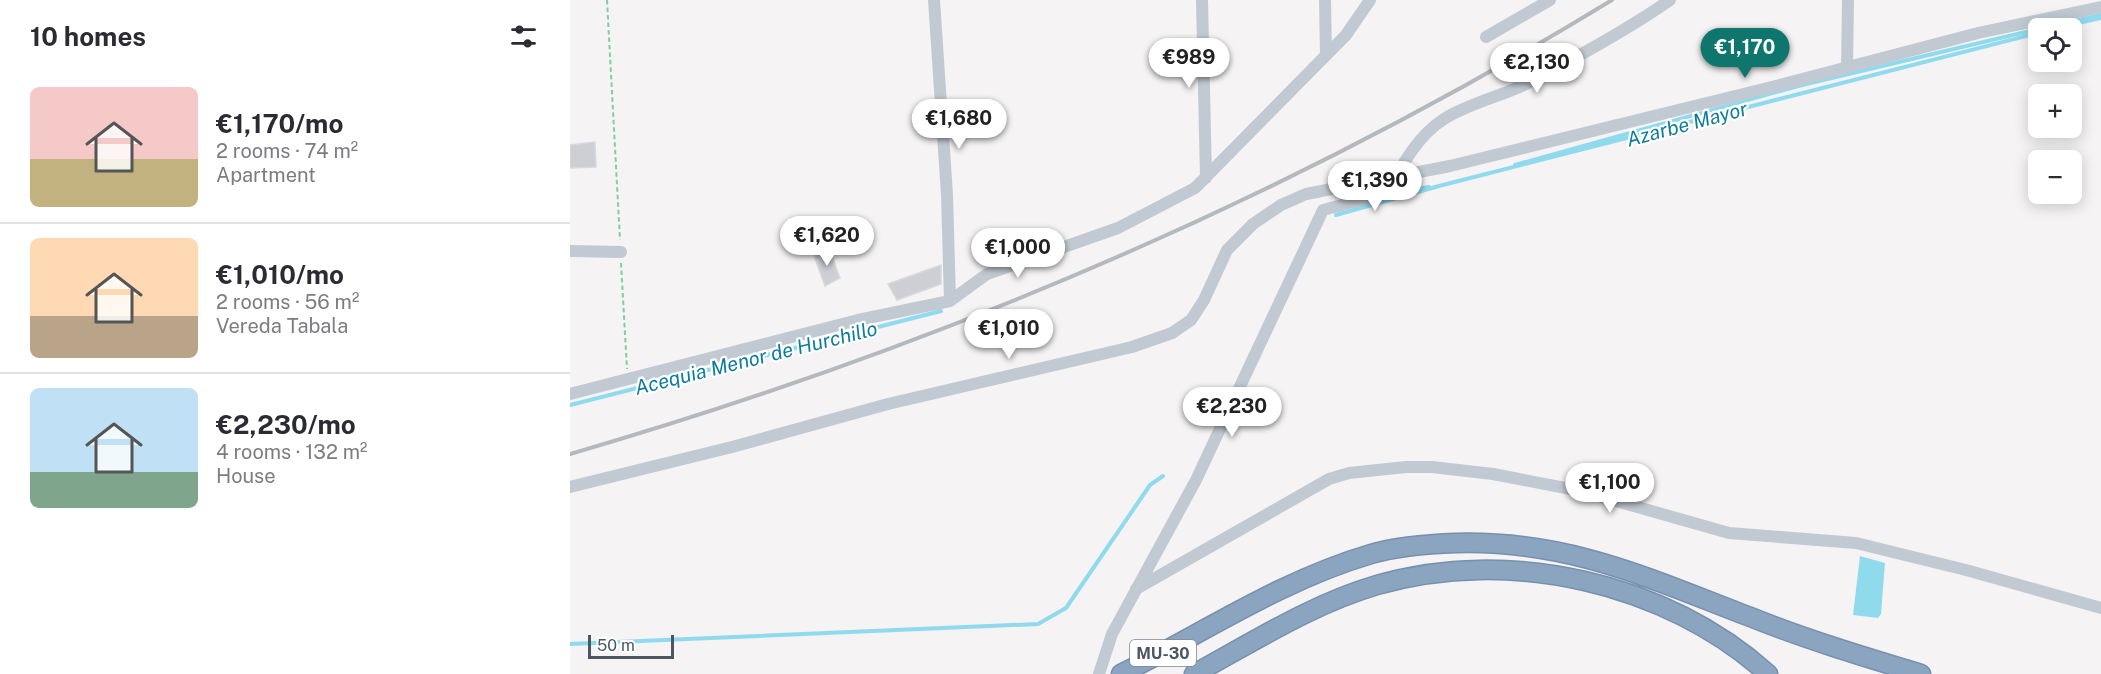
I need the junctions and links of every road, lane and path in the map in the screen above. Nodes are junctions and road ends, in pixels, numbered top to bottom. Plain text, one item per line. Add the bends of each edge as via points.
1 (606, 0) edge
2 (934, 0) edge
3 (1202, 0) edge
4 (1325, 0) edge
5 (1370, 0) edge
6 (1550, 0) edge
7 (1670, 0) edge
8 (1848, 0) edge
9 (2101, 7) edge
10 (1486, 37) dead end
11 (1326, 55) junction
12 (1847, 68) junction
13 (1206, 178) junction
14 (1395, 178) junction
15 (570, 251) edge
16 (621, 252) junction
17 (950, 301) junction
18 (627, 379) junction
19 (570, 394) edge
20 (570, 487) edge
21 (1136, 589) junction
22 (2101, 609) edge
23 (1099, 674) edge
24 (1121, 674) edge
25 (1194, 674) edge
26 (1768, 674) edge
27 (1921, 674) edge

1 - 16 path
2 - 17 street
3 - 13 street
4 - 11 street
5 - 11 street via 1346,35
6 - 10 street
7 - 14 street via 1634,25 1522,86 1443,120 1411,153
8 - 12 street
9 - 12 street via 1978,33
11 - 13 street
12 - 14 street
13 - 17 street via 1195,188 1118,228 987,274
14 - 20 street via 1306,194 1252,224 1227,250 1191,320 1172,333
14 - 21 street via 1391,192 1323,210 1196,480
15 - 16 street
16 - 18 path
17 - 18 street via 858,320
18 - 19 street
21 - 22 street via 1329,479 1349,473 1432,467 1581,490 1729,533 1856,543
21 - 23 street via 1112,634
24 - 27 highway, MU-30 via 1308,578 1387,550 1437,544 1521,545 1580,555 1754,619
25 - 26 highway, MU-30 via 1334,602 1397,580 1481,571 1575,579 1656,604 1694,622

